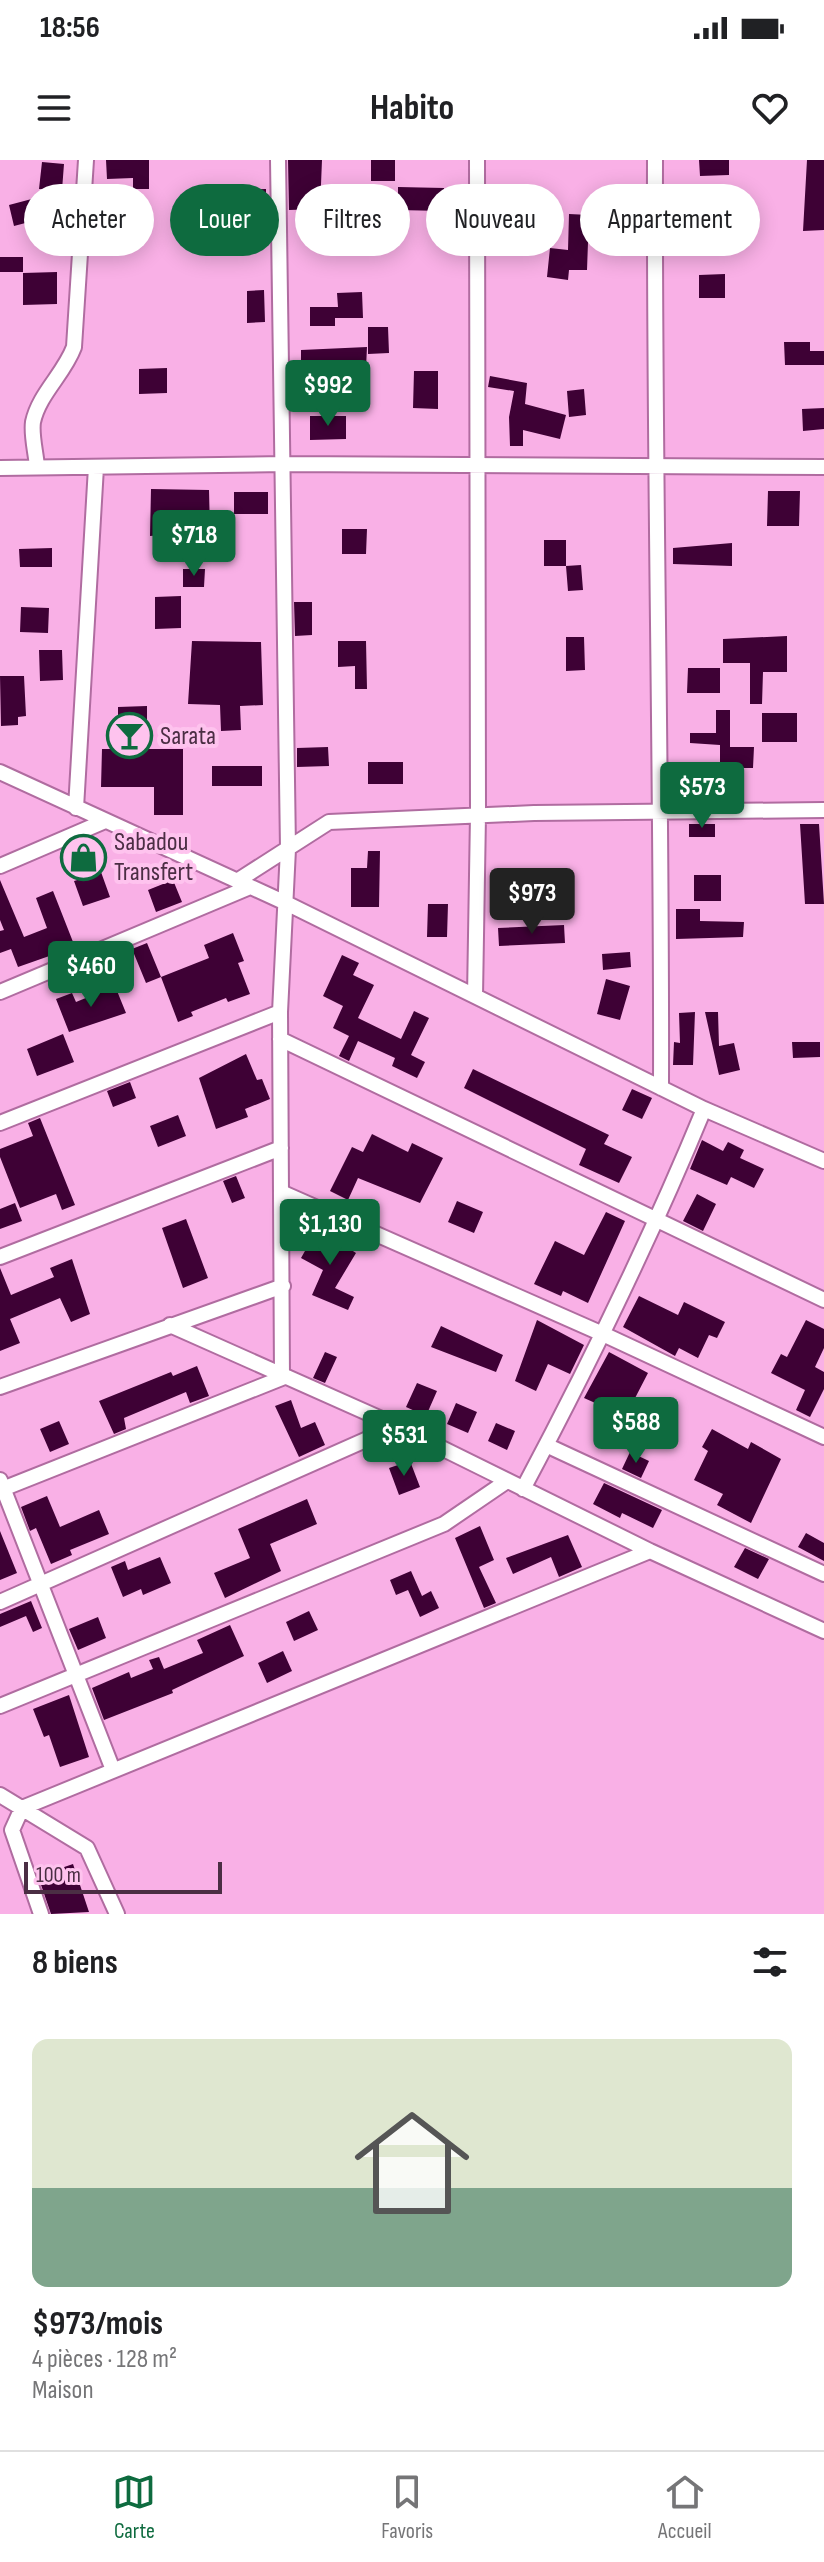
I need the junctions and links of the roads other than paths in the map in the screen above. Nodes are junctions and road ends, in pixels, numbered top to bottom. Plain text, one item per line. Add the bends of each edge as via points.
1 (86, 160) edge
2 (278, 160) edge
3 (477, 160) edge
4 (655, 160) edge
5 (284, 464) junction
6 (37, 467) junction
7 (96, 467) junction
8 (477, 467) junction
9 (654, 467) junction
10 (824, 467) edge
11 (0, 468) edge
12 (0, 772) edge
13 (76, 808) junction
14 (824, 810) edge
15 (662, 811) junction
16 (478, 815) junction
17 (105, 821) junction
18 (288, 849) junction
19 (0, 866) edge
20 (244, 884) junction
21 (288, 904) junction
22 (0, 992) edge
23 (475, 996) junction
24 (280, 1012) junction
25 (280, 1039) junction
26 (661, 1088) junction
27 (704, 1109) junction
28 (0, 1123) edge
29 (281, 1148) junction
30 (824, 1161) edge
31 (283, 1193) junction
32 (657, 1223) junction
33 (0, 1257) edge
34 (283, 1286) junction
35 (824, 1300) edge
36 (170, 1325) junction
37 (605, 1335) junction
38 (282, 1378) junction
39 (0, 1387) edge
40 (397, 1426) junction
41 (824, 1437) edge
42 (546, 1445) junction
43 (507, 1481) junction
44 (1, 1486) edge
45 (523, 1489) junction
46 (650, 1551) junction
47 (824, 1574) edge
48 (42, 1584) junction
49 (0, 1602) edge
50 (824, 1631) edge
51 (76, 1675) junction
52 (0, 1706) edge
53 (113, 1770) junction
54 (0, 1795) edge
55 (22, 1808) junction
56 (41, 1914) edge
57 (117, 1914) edge

1 - 6 street via 74,347 33,423
2 - 5 street
3 - 8 street
4 - 9 street
5 - 7 street
5 - 8 street
5 - 18 street
6 - 7 street
6 - 11 street
7 - 13 street
8 - 9 street
8 - 16 street
9 - 10 street
9 - 15 street
12 - 13 street
13 - 17 street
14 - 15 street
15 - 16 street
15 - 26 street
16 - 18 street via 329,822
16 - 23 street
17 - 19 street
17 - 20 street
18 - 20 street
18 - 21 street
20 - 21 street
20 - 22 street
21 - 23 street
21 - 24 street
23 - 26 street
24 - 25 street
24 - 28 street
25 - 29 street
25 - 32 street
26 - 27 street
27 - 30 street
27 - 32 street
29 - 31 street
29 - 33 street
31 - 34 street
31 - 37 street
32 - 35 street
32 - 37 street
34 - 36 street
34 - 38 street
36 - 38 street
36 - 39 street
37 - 41 street
37 - 42 street
38 - 40 street
38 - 44 street
40 - 43 street
40 - 48 street
42 - 45 street
42 - 47 street
43 - 45 street
43 - 51 street via 444,1524
44 - 48 street
45 - 46 street
46 - 50 street
46 - 53 street
48 - 49 street
48 - 51 street
51 - 52 street
51 - 53 street
53 - 55 street
54 - 55 street
55 - 56 street via 12,1830
55 - 57 street via 87,1848

